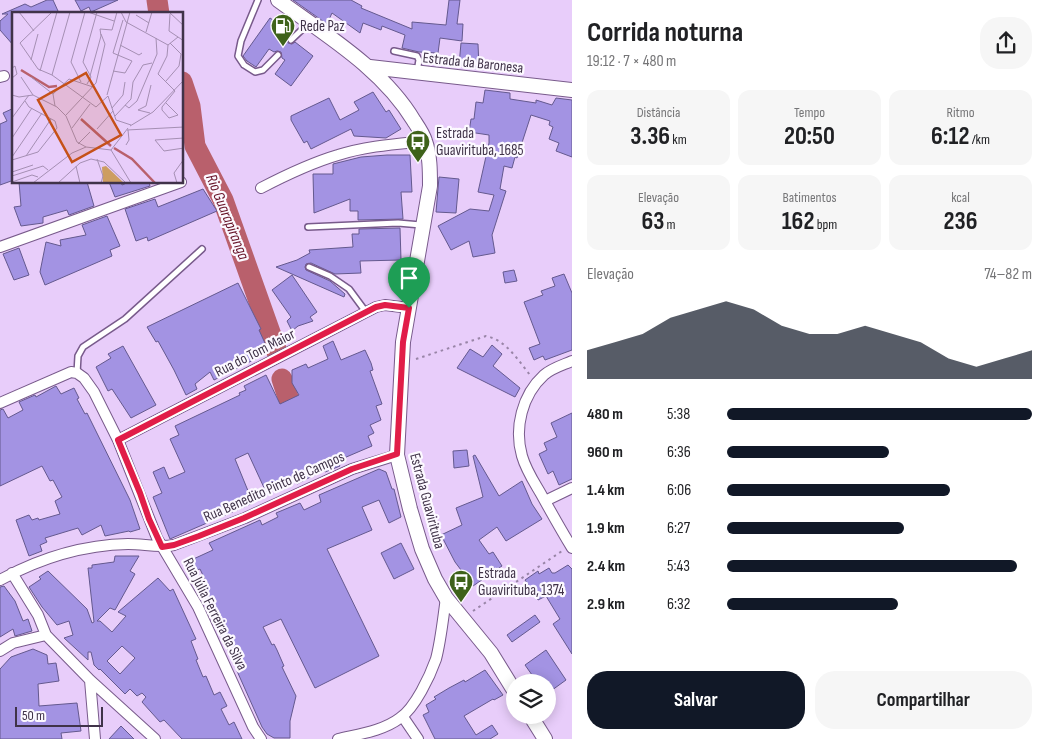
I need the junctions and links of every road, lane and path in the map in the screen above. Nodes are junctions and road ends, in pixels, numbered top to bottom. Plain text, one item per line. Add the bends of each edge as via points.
1 (258, 0) edge
2 (278, 0) edge
3 (309, 23) junction
4 (291, 40) dead end
5 (394, 51) dead end
6 (278, 55) dead end
7 (370, 68) junction
8 (417, 73) junction
9 (572, 90) edge
10 (425, 141) junction
11 (176, 184) edge
12 (261, 188) dead end
13 (424, 225) junction
14 (308, 227) dead end
15 (0, 247) edge
16 (202, 249) dead end
17 (309, 267) dead end
18 (409, 308) junction
19 (366, 312) junction
20 (572, 361) edge
21 (401, 365) junction
22 (77, 373) junction
23 (537, 383) junction
24 (0, 403) edge
25 (118, 440) junction
26 (397, 454) junction
27 (572, 488) edge
28 (545, 501) junction
29 (162, 547) junction
30 (571, 547) edge
31 (12, 573) junction
32 (0, 580) edge
33 (446, 598) junction
34 (463, 617) junction
35 (46, 635) junction
36 (0, 650) edge
37 (506, 677) edge
38 (90, 680) junction
39 (403, 717) junction
40 (536, 724) edge
41 (95, 739) edge
42 (154, 739) edge
43 (261, 739) edge
44 (338, 739) edge
45 (418, 739) edge
46 (545, 739) edge

1 - 6 lane via 238,56 244,66 255,72 263,70
2 - 3 street, Estrada Guavirituba
3 - 4 lane
3 - 7 street, Estrada Guavirituba
5 - 8 lane via 416,56 419,60
7 - 8 street, Estrada da Baronesa
7 - 10 street, Estrada Guavirituba via 407,109
8 - 9 street, Estrada da Baronesa
10 - 12 street via 339,154 305,166
10 - 13 street, Estrada Guavirituba via 430,186
11 - 15 street
13 - 14 lane
13 - 18 street, Estrada Guavirituba
16 - 22 lane via 125,319 91,340 78,356
17 - 19 lane via 349,289
18 - 19 street, Rua do Tom Maior via 385,305
18 - 21 street, Estrada Guavirituba
19 - 25 street, Rua do Tom Maior
20 - 23 street via 545,374
21 - 23 path via 486,336 503,343
21 - 26 street, Estrada Guavirituba
22 - 24 street via 71,372
22 - 25 street, Rua Júlia Ferreira da Silva via 94,392
23 - 28 street via 520,416 518,436 522,457
25 - 29 street, Rua Júlia Ferreira da Silva
26 - 29 street, Rua Benedito Pinto de Campos via 352,469 199,536
26 - 33 street, Estrada Guavirituba via 422,549
27 - 28 street
28 - 30 street
29 - 31 street via 128,544 77,550
29 - 43 street, Rua Júlia Ferreira da Silva via 198,607
30 - 34 path
31 - 32 street
31 - 35 street
33 - 34 street, Estrada Guavirituba
33 - 39 street via 436,659 421,692
34 - 37 street, Estrada Guavirituba
35 - 36 street via 13,643
35 - 38 street
38 - 41 street
38 - 42 street
39 - 44 street via 378,729
39 - 45 street
40 - 46 street

